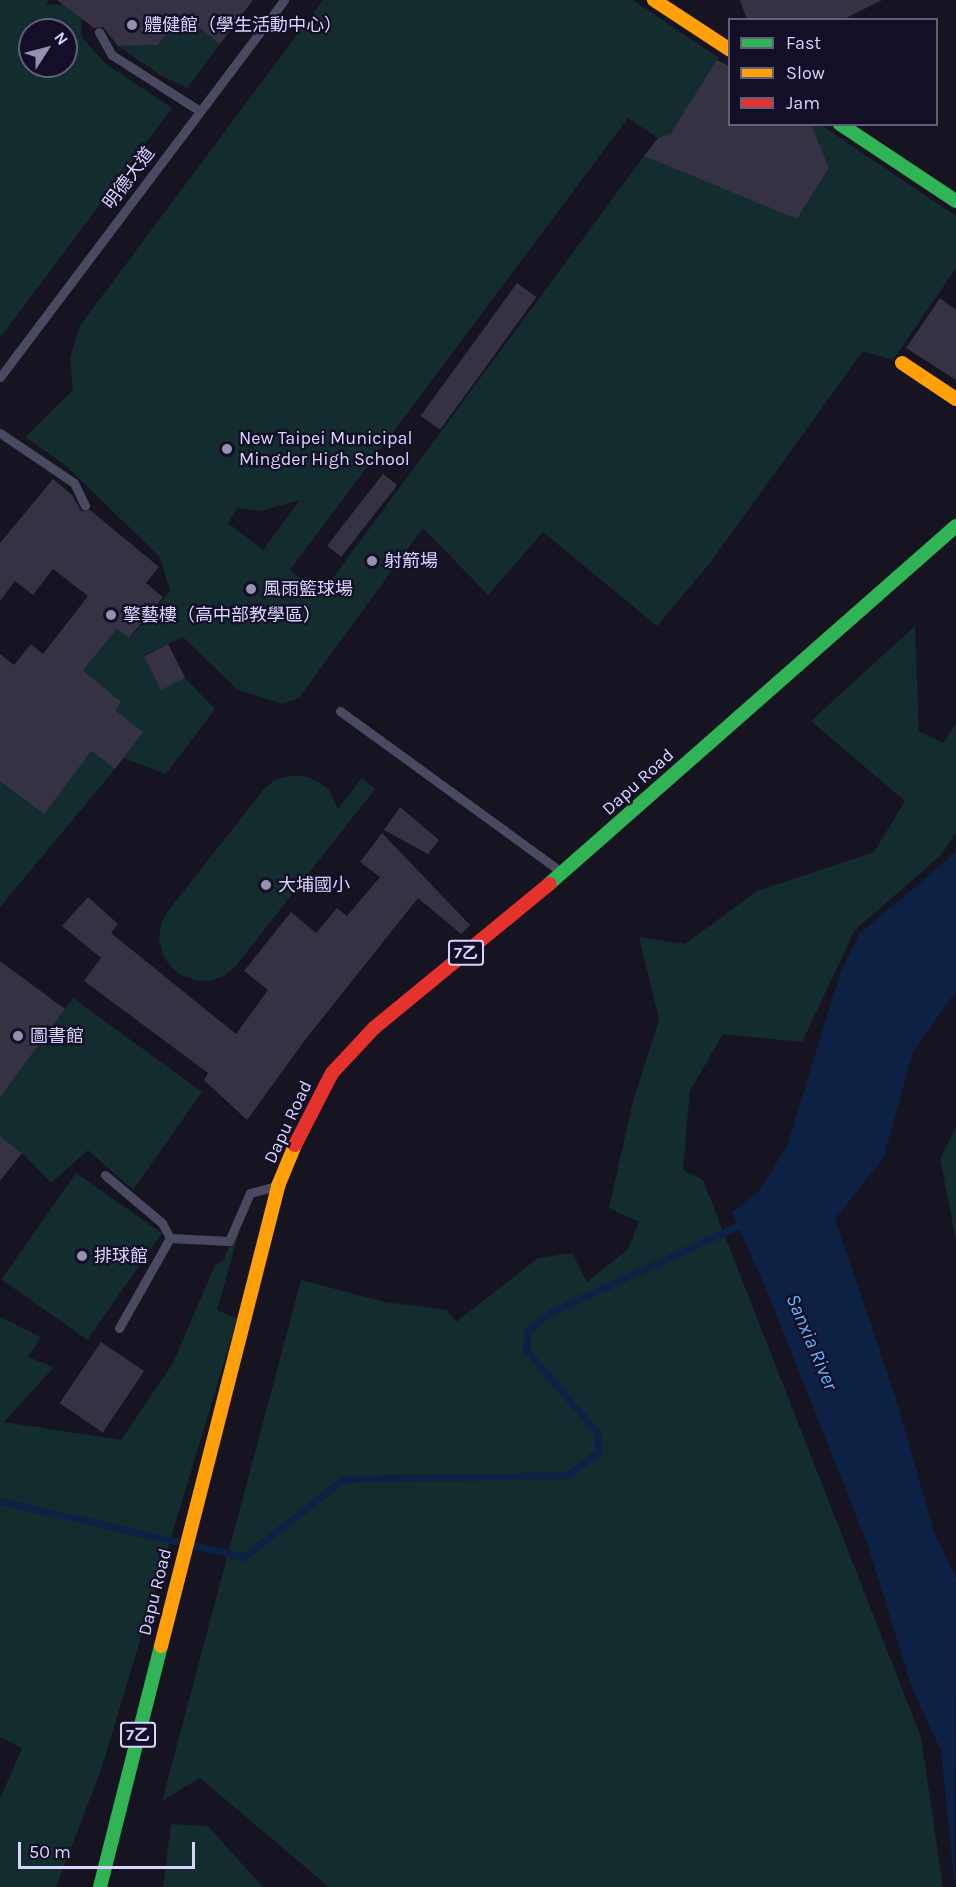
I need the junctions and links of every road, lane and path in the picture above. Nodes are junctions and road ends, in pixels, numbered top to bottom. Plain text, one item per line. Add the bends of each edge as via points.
1 (284, 0) edge
2 (654, 0) edge
3 (99, 32) dead end
4 (728, 49) edge
5 (200, 111) junction
6 (843, 126) edge
7 (956, 201) edge
8 (902, 363) dead end
9 (0, 377) edge
10 (956, 399) edge
11 (0, 432) edge
12 (85, 506) dead end
13 (956, 526) edge
14 (340, 711) dead end
15 (564, 873) junction
16 (105, 1175) dead end
17 (278, 1186) junction
18 (170, 1238) junction
19 (119, 1328) dead end
20 (100, 1887) edge

1 - 5 lane, 明德大道
2 - 4 main road
3 - 5 lane via 112,55
5 - 9 lane, 明德大道
6 - 7 main road
8 - 10 main road
11 - 12 lane via 74,483
13 - 15 main road, Dapu Road / 7乙
14 - 15 lane
15 - 17 main road, Dapu Road / 7乙 via 374,1028 332,1073 300,1131
16 - 18 lane via 162,1223
17 - 18 lane via 250,1192 229,1241
17 - 20 main road, Dapu Road / 7乙
18 - 19 lane

